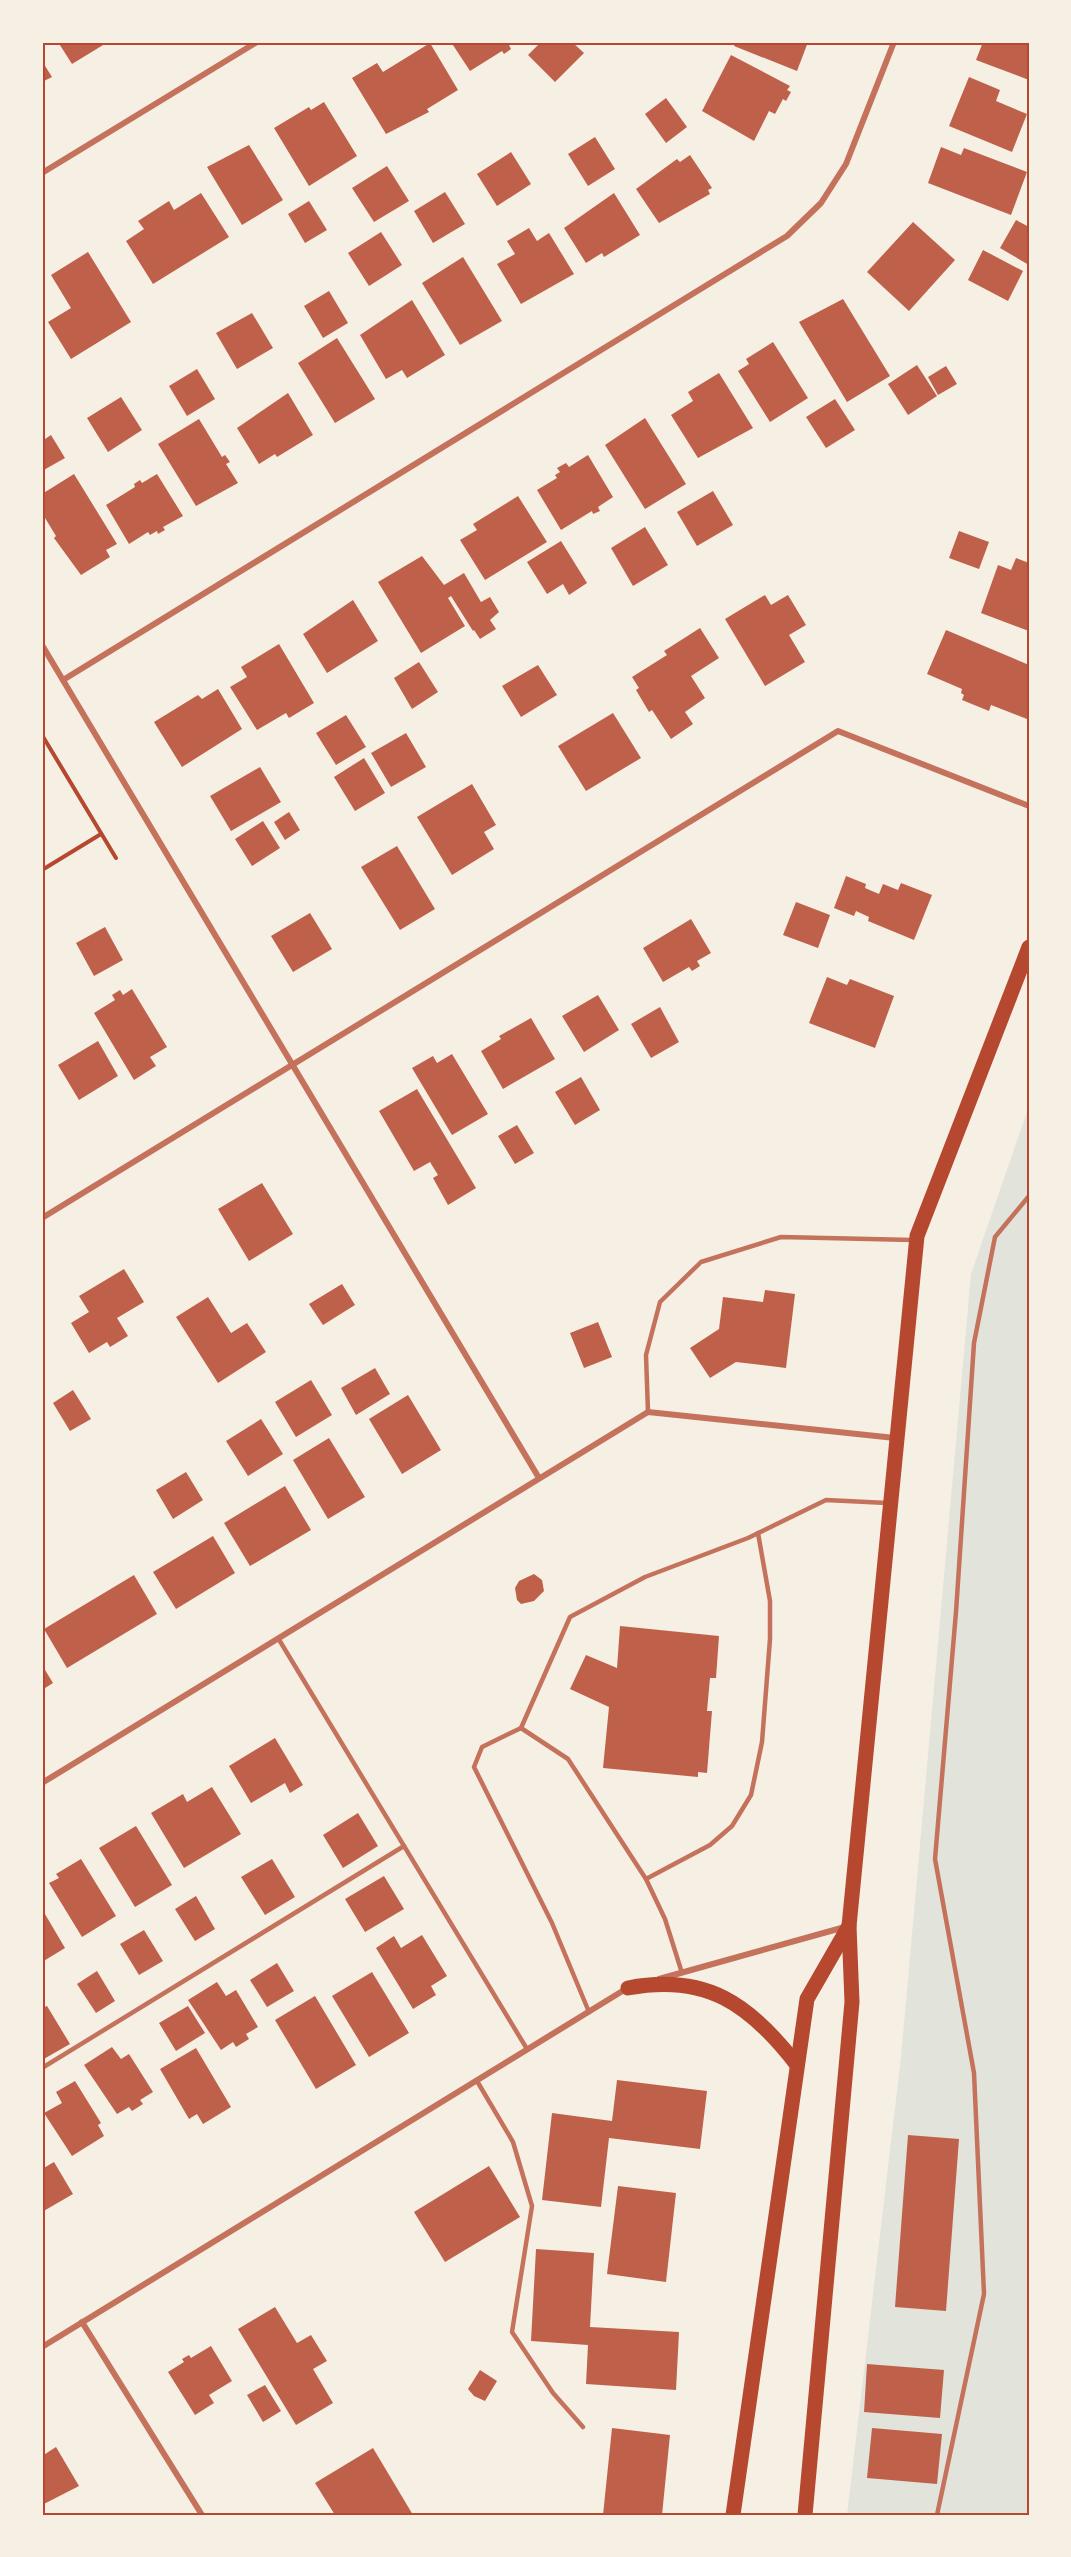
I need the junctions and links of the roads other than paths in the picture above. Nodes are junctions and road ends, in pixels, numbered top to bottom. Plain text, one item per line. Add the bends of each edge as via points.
1 (257, 42) edge
2 (894, 42) edge
3 (42, 173) edge
4 (42, 645) edge
5 (63, 680) junction
6 (1029, 806) edge
7 (1029, 947) edge
8 (292, 1065) junction
9 (1029, 1196) edge
10 (42, 1218) edge
11 (916, 1240) junction
12 (648, 1412) junction
13 (896, 1438) junction
14 (539, 1478) junction
15 (890, 1503) junction
16 (758, 1533) junction
17 (278, 1638) junction
18 (521, 1728) junction
19 (42, 1783) edge
20 (405, 1846) junction
21 (646, 1879) junction
22 (849, 1926) junction
23 (682, 1972) junction
24 (628, 1988) junction
25 (589, 2012) junction
26 (527, 2049) junction
27 (797, 2065) junction
28 (42, 2068) edge
29 (477, 2081) junction
30 (82, 2322) junction
31 (42, 2347) edge
32 (583, 2427) dead end
33 (202, 2515) edge
34 (733, 2515) edge
35 (805, 2515) edge
36 (937, 2515) edge

1 - 3 street
2 - 5 street via 846,164 821,203 787,236
4 - 5 street
5 - 8 street
6 - 8 street via 838,731
7 - 11 main road
8 - 10 street
8 - 14 street
9 - 36 lane via 995,1237 974,1343 935,1859 974,2073 984,2294
11 - 12 lane via 781,1237 701,1262 660,1302 646,1355
11 - 13 main road
12 - 13 street
12 - 14 street
13 - 15 main road
14 - 17 street
15 - 16 lane via 826,1500
15 - 22 main road
16 - 18 lane via 645,1577 570,1617
16 - 21 lane via 770,1601 770,1639 762,1742 752,1795 732,1826 710,1845
17 - 19 street
17 - 20 lane
18 - 21 lane via 568,1759
18 - 25 lane via 482,1747 474,1767 552,1923
20 - 26 lane
20 - 28 lane
21 - 23 lane via 665,1919
22 - 23 street
22 - 27 main road via 807,1999
22 - 35 main road via 852,2002
23 - 24 street
24 - 25 street
24 - 27 main road via 667,1982 712,1992 760,2024
25 - 26 street
26 - 29 street
27 - 34 main road
29 - 30 street
29 - 32 lane via 513,2142 531,2206 512,2332 553,2393
30 - 31 street
30 - 33 street

